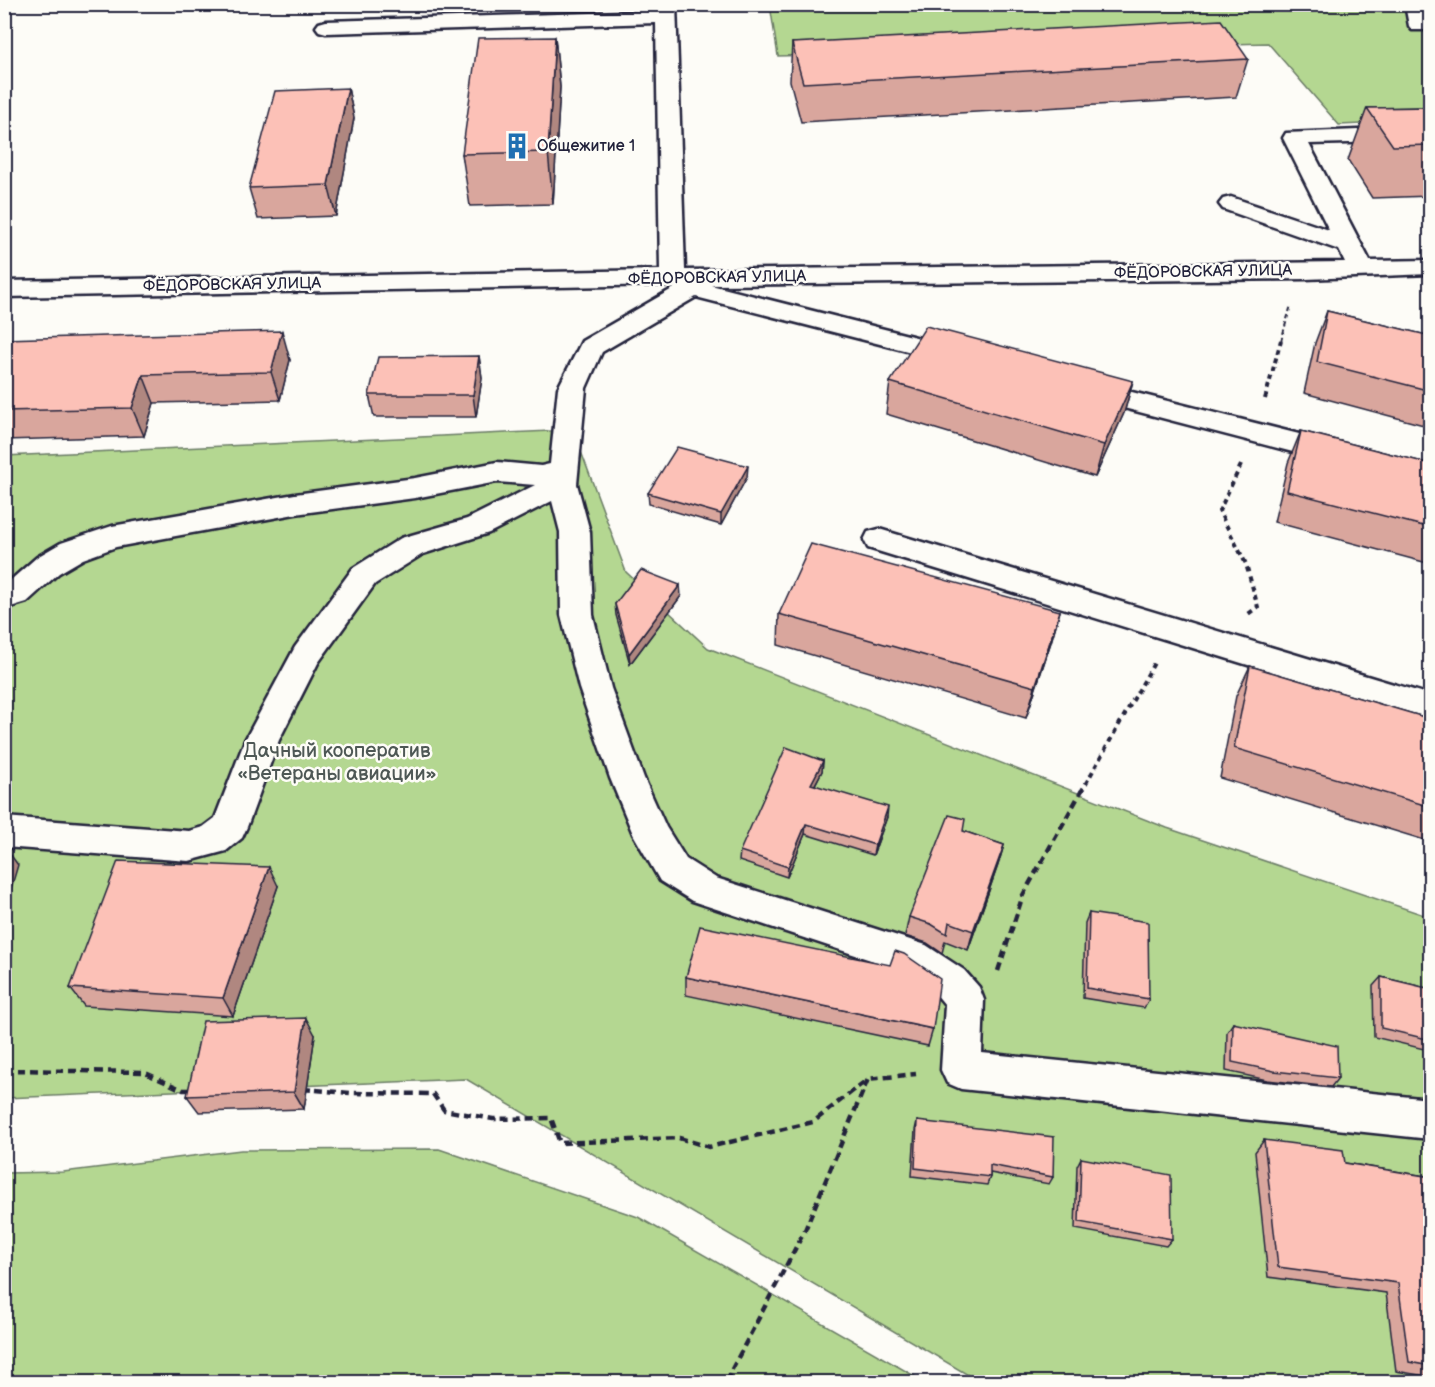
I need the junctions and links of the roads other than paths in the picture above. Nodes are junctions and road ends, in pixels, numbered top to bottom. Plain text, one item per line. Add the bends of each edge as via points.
1 (1415, 4) edge
2 (666, 11) edge
3 (1419, 26) dead end
4 (326, 27) dead end
5 (1431, 134) edge
6 (1231, 204) dead end
7 (1348, 245) junction
8 (1431, 267) edge
9 (1361, 269) junction
10 (683, 283) junction
11 (4, 290) edge
12 (980, 362) edge
13 (1060, 383) edge
14 (1365, 461) edge
15 (563, 477) junction
16 (879, 540) dead end
17 (4, 598) edge
18 (1431, 708) edge
19 (4, 832) edge
20 (1431, 1119) edge

1 - 3 street
2 - 4 street
2 - 10 street
5 - 7 street via 1294,138
6 - 7 street
7 - 9 street
8 - 9 street, ФЁДОРОВСКАЯ УЛИЦА
9 - 10 street, ФЁДОРОВСКАЯ УЛИЦА
10 - 11 street, ФЁДОРОВСКАЯ УЛИЦА via 457,280
10 - 12 street
10 - 15 street via 591,347 572,388
13 - 14 street
15 - 17 street via 497,472 112,537 72,551 48,565 16,594
15 - 19 street via 478,526 412,546 364,576 306,656 262,740 229,827 213,840 189,846
15 - 20 street via 574,532 577,615 595,688 627,778 651,834 673,870 705,890 913,957 950,982 965,1000 961,1070
16 - 18 street

